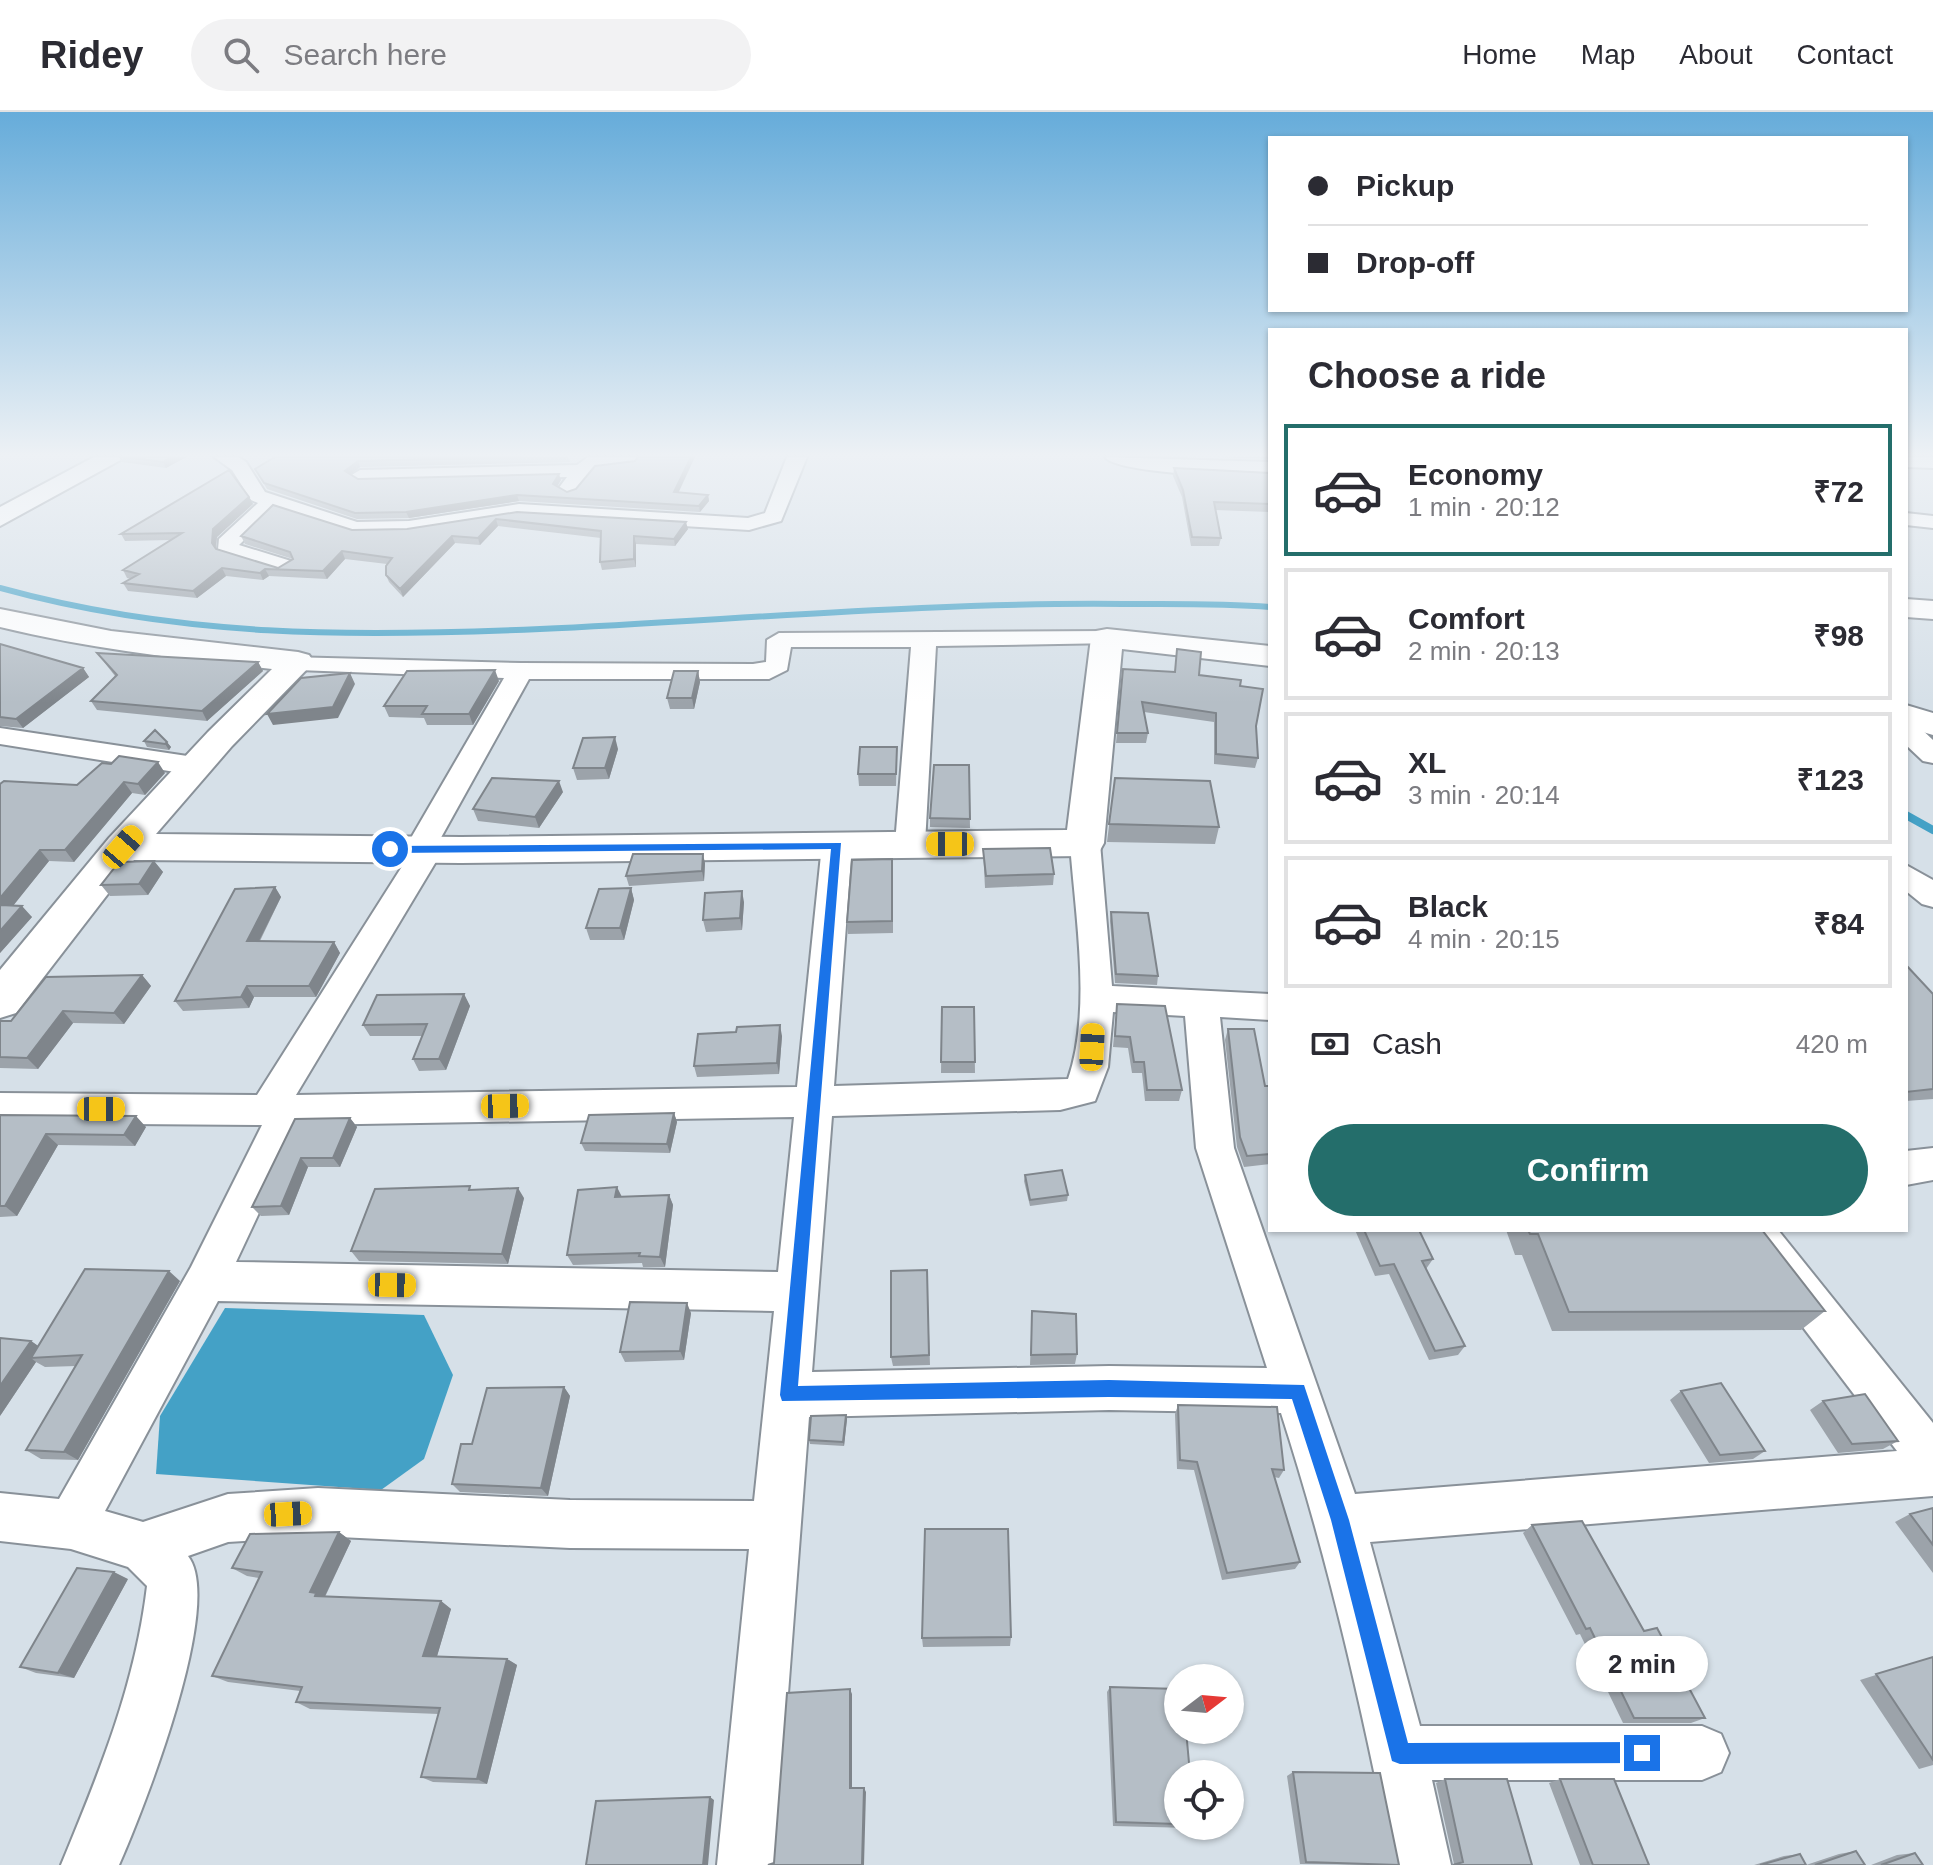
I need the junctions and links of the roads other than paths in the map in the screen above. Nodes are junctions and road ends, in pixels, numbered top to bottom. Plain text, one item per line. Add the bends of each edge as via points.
1 (232, 539) edge
2 (283, 566) edge
3 (1908, 608) edge
4 (1933, 610) edge
5 (0, 618) edge
6 (924, 638) junction
7 (1107, 638) junction
8 (1268, 656) edge
9 (298, 662) junction
10 (521, 671) junction
11 (1908, 716) edge
12 (1933, 725) edge
13 (1908, 732) edge
14 (0, 736) edge
15 (1933, 755) edge
16 (194, 766) junction
17 (1085, 843) junction
18 (910, 844) junction
19 (837, 845) junction
20 (123, 847) junction
21 (424, 850) junction
22 (1908, 877) edge
23 (1933, 896) edge
24 (16, 962) edge
25 (1095, 998) junction
26 (0, 1001) edge
27 (1201, 1004) junction
28 (1268, 1007) edge
29 (815, 1102) junction
30 (0, 1108) edge
31 (278, 1109) junction
32 (1933, 1164) edge
33 (1908, 1168) edge
34 (1755, 1232) edge
35 (206, 1281) junction
36 (798, 1292) junction
37 (1298, 1391) junction
38 (789, 1395) junction
39 (1933, 1460) edge
40 (1933, 1472) edge
41 (0, 1517) edge
42 (1340, 1520) junction
43 (71, 1525) junction
44 (777, 1525) junction
45 (143, 1547) junction
46 (1400, 1753) junction
47 (1702, 1753) dead end
48 (90, 1865) edge
49 (746, 1865) edge
50 (1422, 1865) edge

1 - 2 street via 229,549
3 - 4 street
5 - 9 street via 65,635 169,651
6 - 7 street
6 - 10 street via 779,640 778,665 769,671
6 - 18 street
7 - 8 street
7 - 17 street
9 - 10 street
9 - 16 street
10 - 21 street
11 - 12 street
13 - 15 street
14 - 16 street
16 - 20 street
17 - 18 street
17 - 25 street
18 - 19 street
19 - 21 street
19 - 29 street
20 - 21 street
20 - 24 street
21 - 31 street
22 - 23 street
24 - 26 street
25 - 27 street
25 - 29 street via 1091,1072 1082,1091
27 - 28 street
27 - 37 street via 1215,1148
29 - 31 street
29 - 36 street
30 - 31 street
31 - 35 street
32 - 33 street
34 - 39 street
35 - 36 street
35 - 43 street
36 - 38 street
37 - 38 street via 1109,1388
37 - 42 street
38 - 44 street
40 - 42 street
41 - 43 street
42 - 46 street
43 - 45 street
44 - 45 street via 570,1524 318,1512 228,1518
44 - 49 street
45 - 48 street via 173,1577 169,1630 149,1717
46 - 47 street
46 - 50 street

